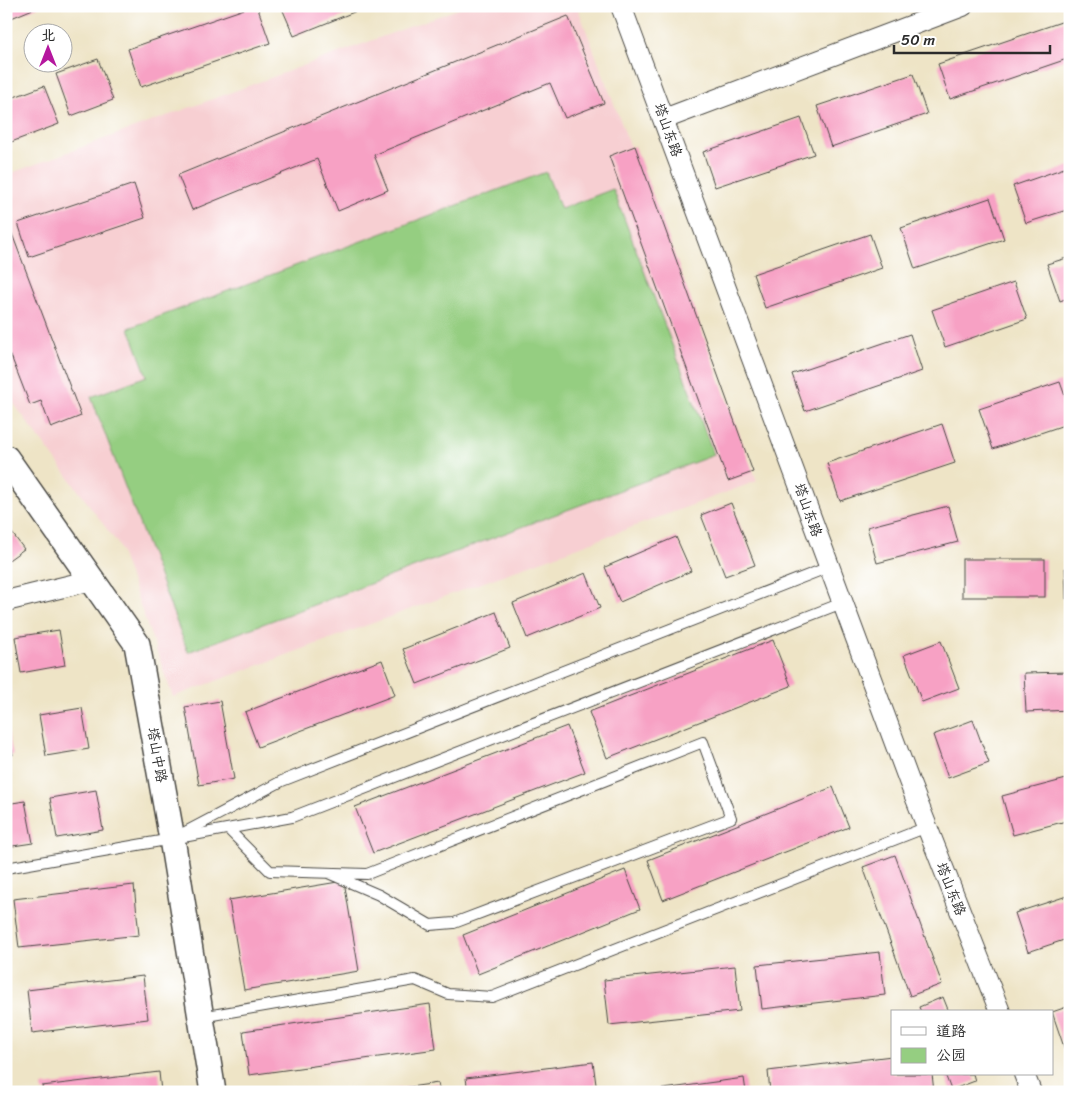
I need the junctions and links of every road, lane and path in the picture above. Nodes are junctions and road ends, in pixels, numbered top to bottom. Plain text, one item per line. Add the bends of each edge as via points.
1 (621, 6) edge
2 (963, 6) edge
3 (664, 119) junction
4 (6, 458) edge
5 (829, 567) junction
6 (92, 580) junction
7 (6, 601) edge
8 (842, 603) junction
9 (926, 826) junction
10 (228, 829) junction
11 (172, 839) junction
12 (6, 868) edge
13 (328, 873) junction
14 (999, 1010) edge
15 (201, 1017) junction
16 (1025, 1076) edge
17 (213, 1092) edge
18 (1031, 1092) edge

1 - 3 street, 塔山东路
2 - 3 street
3 - 5 street, 塔山东路
4 - 6 street, 塔山中路
5 - 8 street, 塔山东路
5 - 11 lane via 282,781
6 - 7 street
6 - 11 street, 塔山中路 via 137,644
8 - 9 street, 塔山东路
8 - 10 lane via 292,817
9 - 14 street, 塔山东路
9 - 15 lane via 492,997 448,994 415,980
10 - 11 lane
10 - 13 lane via 270,872
11 - 12 lane
11 - 15 street, 塔山中路
13 - 13 lane via 367,874 703,742 732,818 454,923 430,925 378,895
15 - 17 street, 塔山中路
16 - 18 street

